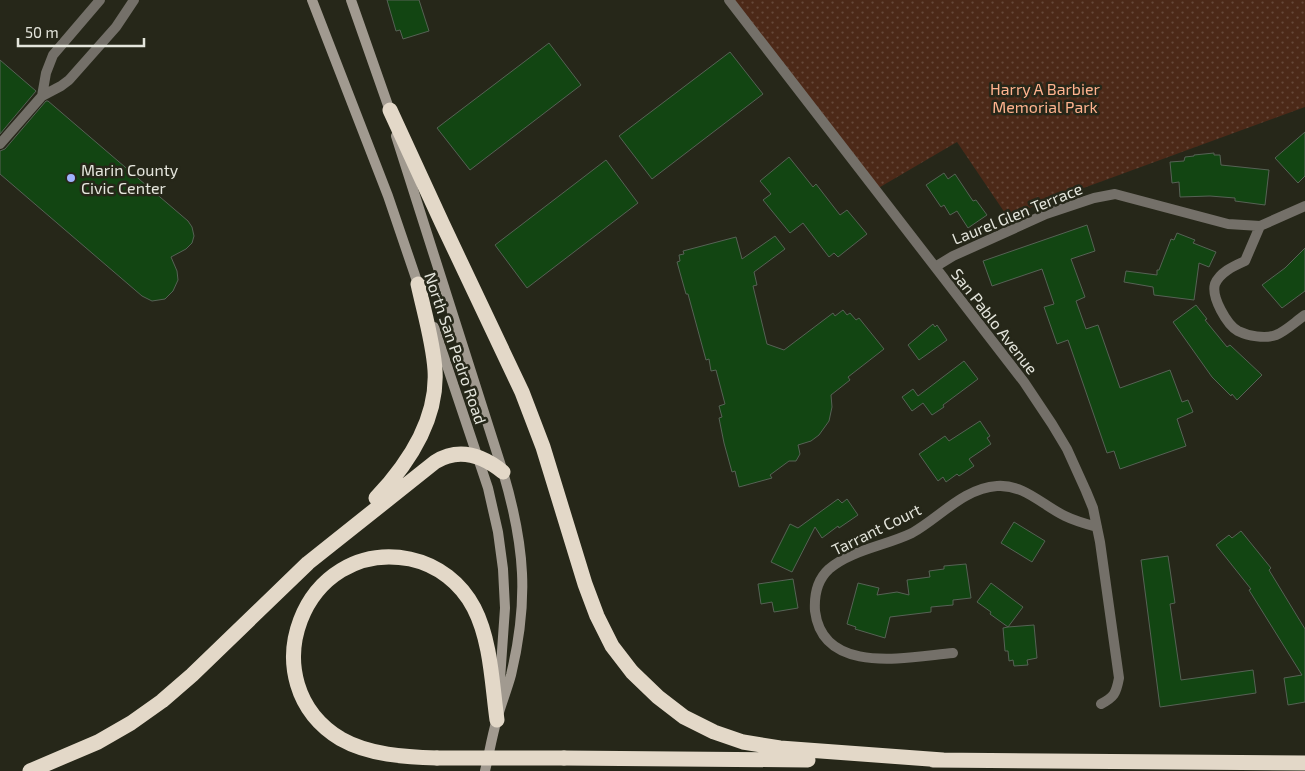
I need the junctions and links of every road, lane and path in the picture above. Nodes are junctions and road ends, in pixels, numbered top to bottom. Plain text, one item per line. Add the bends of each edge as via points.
1 (100, 0) edge
2 (134, 0) edge
3 (312, 0) edge
4 (351, 0) edge
5 (728, 0) edge
6 (42, 96) junction
7 (390, 110) junction
8 (0, 144) edge
9 (1305, 206) edge
10 (1260, 226) junction
11 (935, 267) junction
12 (418, 284) junction
13 (1305, 315) edge
14 (477, 456) junction
15 (503, 472) junction
16 (1097, 527) junction
17 (308, 563) junction
18 (952, 653) dead end
19 (1101, 704) dead end
20 (497, 720) junction
21 (943, 760) junction
22 (1305, 763) edge
23 (30, 771) edge
24 (485, 771) edge

1 - 6 street via 53,55
2 - 6 street via 116,27 69,80
3 - 12 main road, North San Pedro Road via 388,196
4 - 7 main road, North San Pedro Road
5 - 11 street, San Pablo Avenue
6 - 8 street
7 - 15 main road, North San Pedro Road via 404,164
7 - 21 highway via 522,392 597,616 612,646 632,672 684,717 736,740 780,748
9 - 10 street, Laurel Glen Terrace
10 - 11 street, Laurel Glen Terrace via 1228,224 1115,194 1046,214
10 - 13 street via 1245,261 1230,267 1215,285 1219,308 1237,330 1256,336 1276,335
11 - 16 street, San Pablo Avenue via 1024,382 1052,424 1086,490
12 - 14 main road, North San Pedro Road
12 - 17 highway via 435,370 432,400 423,430 408,459 387,488
14 - 15 highway
14 - 17 highway via 454,454 435,462
14 - 20 main road, North San Pedro Road via 493,510 504,569 504,629
15 - 20 main road, North San Pedro Road via 518,528 523,590 515,654
16 - 18 street, Tarrant Court via 1065,516 1018,489 1007,486 983,488 912,532 846,559 828,570 822,578 815,598 817,619 823,636 836,648 874,658
16 - 19 street, San Pablo Avenue via 1119,678 1112,698
17 - 23 highway via 162,701 98,742
20 - 21 highway, bridge via 481,624 470,601 453,580 423,563 398,558 370,560 336,574 311,598 297,628 294,644 296,678 305,702 335,735 350,744 380,752 436,758
20 - 24 main road, North San Pedro Road
21 - 22 highway

